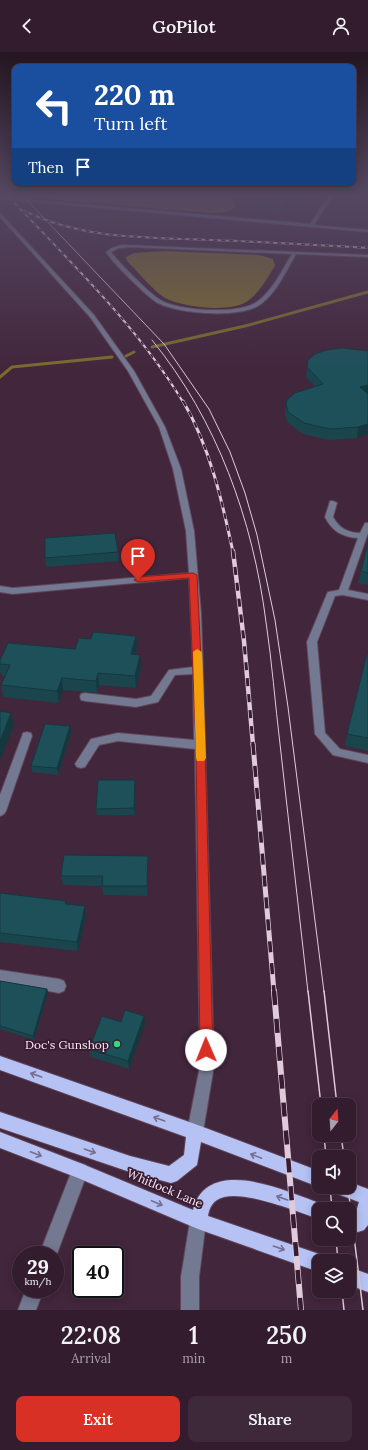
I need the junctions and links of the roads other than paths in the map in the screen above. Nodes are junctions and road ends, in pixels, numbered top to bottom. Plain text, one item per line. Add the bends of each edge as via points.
1 (35, 253) edge
2 (108, 253) edge
3 (288, 253) edge
4 (295, 253) junction
5 (368, 256) edge
6 (333, 503) dead end
7 (368, 524) edge
8 (363, 535) junction
9 (193, 575) junction
10 (0, 589) edge
11 (343, 592) junction
12 (368, 597) edge
13 (198, 670) junction
14 (85, 697) dead end
15 (27, 736) dead end
16 (200, 745) junction
17 (368, 759) edge
18 (81, 764) dead end
19 (0, 811) edge
20 (0, 976) edge
21 (59, 986) dead end
22 (0, 1063) edge
23 (0, 1120) edge
24 (195, 1132) junction
25 (0, 1140) edge
26 (80, 1170) junction
27 (312, 1176) edge
28 (356, 1193) edge
29 (368, 1197) edge
30 (312, 1208) edge
31 (198, 1221) junction
32 (356, 1223) edge
33 (51, 1246) edge
34 (312, 1261) edge
35 (356, 1279) edge
36 (368, 1283) edge
37 (32, 1298) edge
38 (27, 1310) edge
39 (190, 1310) edge

1 - 9 street via 92,316 131,371 162,427 177,469 190,531
2 - 4 street via 163,304 177,308 226,312 248,310 263,301
3 - 4 street
4 - 5 street
6 - 8 street via 329,517 332,525 353,537
7 - 8 street
8 - 11 street
9 - 10 street via 13,591
9 - 13 street
11 - 12 street
11 - 17 street via 331,594 312,642 320,734 337,752
13 - 14 street via 172,672 154,699 136,703
13 - 16 street
15 - 19 street
16 - 18 street via 118,737 95,742
16 - 24 street via 207,1066
20 - 21 street
24 -> 22 main road
23 -> 24 main road via 130,1164 171,1175 191,1160
27 -> 24 main road
25 -> 26 main road, Whitlock Lane
26 -> 31 main road, Whitlock Lane
26 - 33 street
28 - 29 main road
29 - 32 main road via 364,1217
30 -> 31 main road via 260,1190 238,1187 211,1194 204,1202
31 -> 34 main road, Whitlock Lane
31 - 39 street via 190,1277
35 - 36 main road
37 - 38 street

